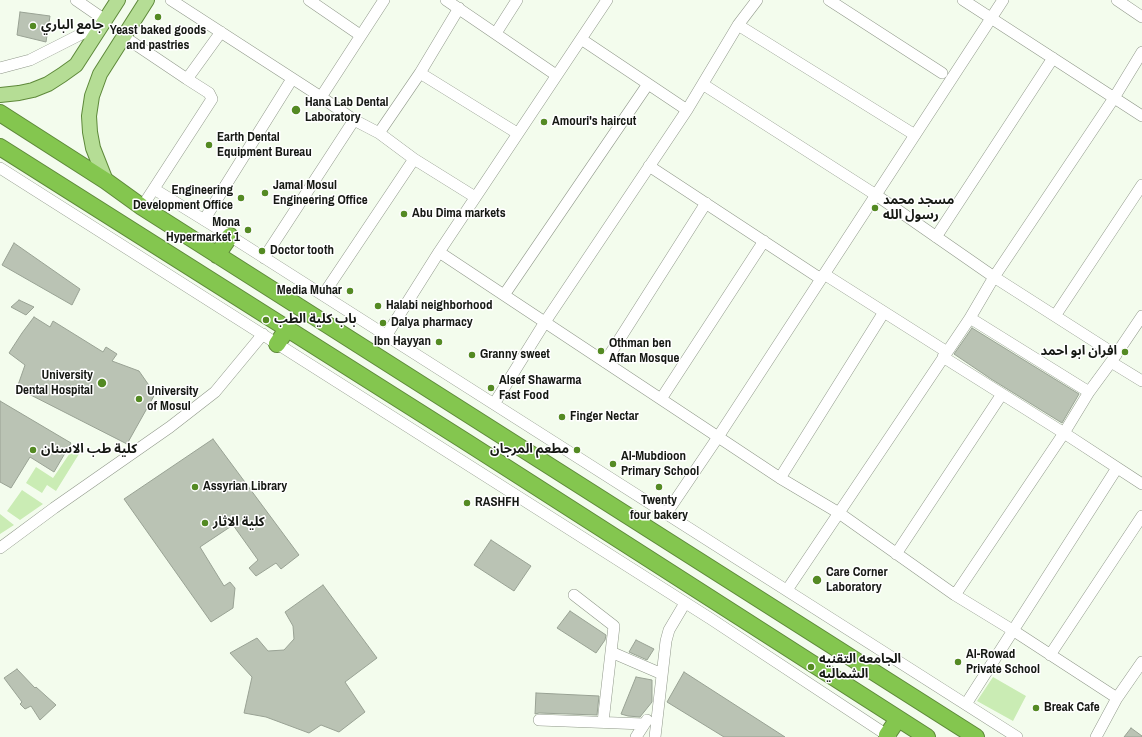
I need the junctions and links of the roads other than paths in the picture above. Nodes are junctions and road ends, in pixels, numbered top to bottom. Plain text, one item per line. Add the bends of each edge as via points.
1 (76, 0) edge
2 (118, 0) edge
3 (147, 0) edge
4 (171, 0) edge
5 (310, 0) edge
6 (384, 0) edge
7 (446, 0) edge
8 (517, 0) edge
9 (607, 0) edge
10 (757, 0) edge
11 (829, 0) edge
12 (963, 0) edge
13 (1003, 0) edge
14 (1117, 0) edge
15 (459, 8) junction
16 (1142, 17) edge
17 (992, 18) junction
18 (104, 21) junction
19 (738, 25) junction
20 (221, 32) junction
21 (496, 33) junction
22 (360, 35) junction
23 (123, 36) junction
24 (581, 39) junction
25 (1142, 52) edge
26 (1053, 58) junction
27 (0, 68) edge
28 (420, 73) junction
29 (942, 73) dead end
30 (556, 75) junction
31 (187, 79) junction
32 (292, 79) junction
33 (648, 84) junction
34 (704, 84) junction
35 (0, 95) edge
36 (321, 97) junction
37 (1114, 98) junction
38 (687, 110) junction
39 (0, 114) edge
40 (1142, 116) edge
41 (354, 120) junction
42 (379, 132) junction
43 (517, 133) junction
44 (915, 135) junction
45 (0, 147) edge
46 (414, 159) junction
47 (649, 166) junction
48 (0, 168) edge
49 (106, 181) junction
50 (1142, 185) edge
51 (154, 189) junction
52 (876, 195) junction
53 (475, 197) junction
54 (706, 203) junction
55 (142, 207) junction
56 (204, 220) junction
57 (230, 236) junction
58 (936, 237) junction
59 (764, 241) junction
60 (439, 252) junction
61 (218, 255) junction
62 (264, 258) junction
63 (823, 277) junction
64 (994, 277) junction
65 (323, 295) junction
66 (504, 295) junction
67 (884, 312) junction
68 (1055, 316) junction
69 (1142, 316) edge
70 (970, 318) junction
71 (544, 322) junction
72 (287, 330) junction
73 (263, 334) junction
74 (386, 336) junction
75 (277, 344) junction
76 (945, 354) junction
77 (1113, 358) junction
78 (605, 362) junction
79 (1142, 381) edge
80 (1089, 392) junction
81 (1002, 394) junction
82 (661, 399) junction
83 (494, 404) junction
84 (482, 424) junction
85 (1064, 433) junction
86 (718, 437) junction
87 (468, 443) junction
88 (1117, 468) junction
89 (780, 478) junction
90 (1142, 484) edge
91 (839, 513) junction
92 (666, 514) junction
93 (1142, 516) edge
94 (0, 548) edge
95 (896, 554) junction
96 (787, 590) junction
97 (574, 595) dead end
98 (955, 595) junction
99 (685, 603) junction
100 (1014, 631) junction
101 (611, 652) junction
102 (1050, 655) junction
103 (1142, 662) edge
104 (662, 674) junction
105 (1117, 698) junction
106 (658, 702) junction
107 (966, 704) junction
108 (898, 719) junction
109 (539, 720) dead end
110 (603, 722) junction
111 (644, 724) junction
112 (889, 736) edge
113 (636, 737) edge
114 (655, 737) edge
115 (927, 737) edge
116 (976, 737) edge
117 (1017, 737) edge
118 (1096, 737) edge

1 - 18 street
2 - 18 main road
3 - 23 main road
4 - 20 street
5 - 22 street
6 - 22 street
7 - 15 street
8 - 21 street
9 - 24 street
10 - 19 street
11 - 29 street
12 - 17 street
13 - 17 street
14 - 16 street
15 - 21 street
15 - 28 street
17 - 26 street
17 - 44 street
18 - 27 street via 30,60
18 - 35 main road via 76,65 62,75 33,90
19 - 34 street
19 - 44 street
20 - 31 street
20 - 32 street
21 - 30 street
22 - 36 street
23 - 31 street
23 - 49 main road via 100,74 92,96 89,116 93,148
24 - 30 street
24 - 33 street
25 - 37 street
26 - 37 street
26 - 58 street
28 - 42 street
28 - 43 street
30 - 43 street
31 - 51 street via 209,93 212,99
32 - 36 street
32 - 56 street
33 - 38 street
33 - 66 street
34 - 38 street
34 - 52 street
36 - 41 street
37 - 40 street
37 - 64 street
38 - 47 street
39 - 49 highway
41 - 42 street
41 - 62 street
42 - 46 street
43 - 53 street
44 - 52 street
45 - 72 highway
46 - 53 street
46 - 65 street
47 - 54 street
47 - 71 street
48 - 73 street
49 - 55 highway
50 - 68 street
51 - 55 street
51 - 56 street
52 - 58 street
52 - 63 street
53 - 60 street
54 - 59 street
54 - 78 street
55 - 61 highway
56 - 57 street
57 - 61 highway
57 - 62 street
58 - 64 street
59 - 63 street
59 - 82 street
60 - 66 street
60 - 74 street
61 - 84 highway
62 - 65 street
63 - 67 street
63 - 86 street
64 - 68 street
64 - 70 street
65 - 74 street
66 - 71 street
67 - 76 street
67 - 89 street
68 - 77 street
69 - 77 street
70 - 76 street
70 - 80 street
71 - 78 street
71 - 83 street
72 - 75 highway
72 - 87 highway
73 - 75 street
73 - 94 street via 215,392
74 - 83 street
75 - 99 street
76 - 81 street
76 - 91 street
77 - 79 street
77 - 80 street
78 - 82 street
80 - 85 street
81 - 85 street
81 - 95 street
82 - 86 street
83 - 92 street
84 - 87 highway
84 - 116 highway
85 - 88 street
85 - 98 street
86 - 89 street
86 - 92 street
87 - 108 highway
88 - 90 street
88 - 100 street
89 - 91 street
91 - 95 street
91 - 96 street
92 - 96 street
93 - 102 street
95 - 98 street
96 - 107 street
97 - 101 street via 614,626
98 - 100 street
99 - 104 street via 667,635
99 - 112 street
100 - 102 street
100 - 107 street
101 - 104 street
101 - 110 street
102 - 105 street
103 - 105 street
104 - 106 street
105 - 118 street
106 - 111 street
106 - 114 street
107 - 117 street
108 - 112 highway
108 - 115 highway
109 - 110 street
110 - 111 street
111 - 113 street

